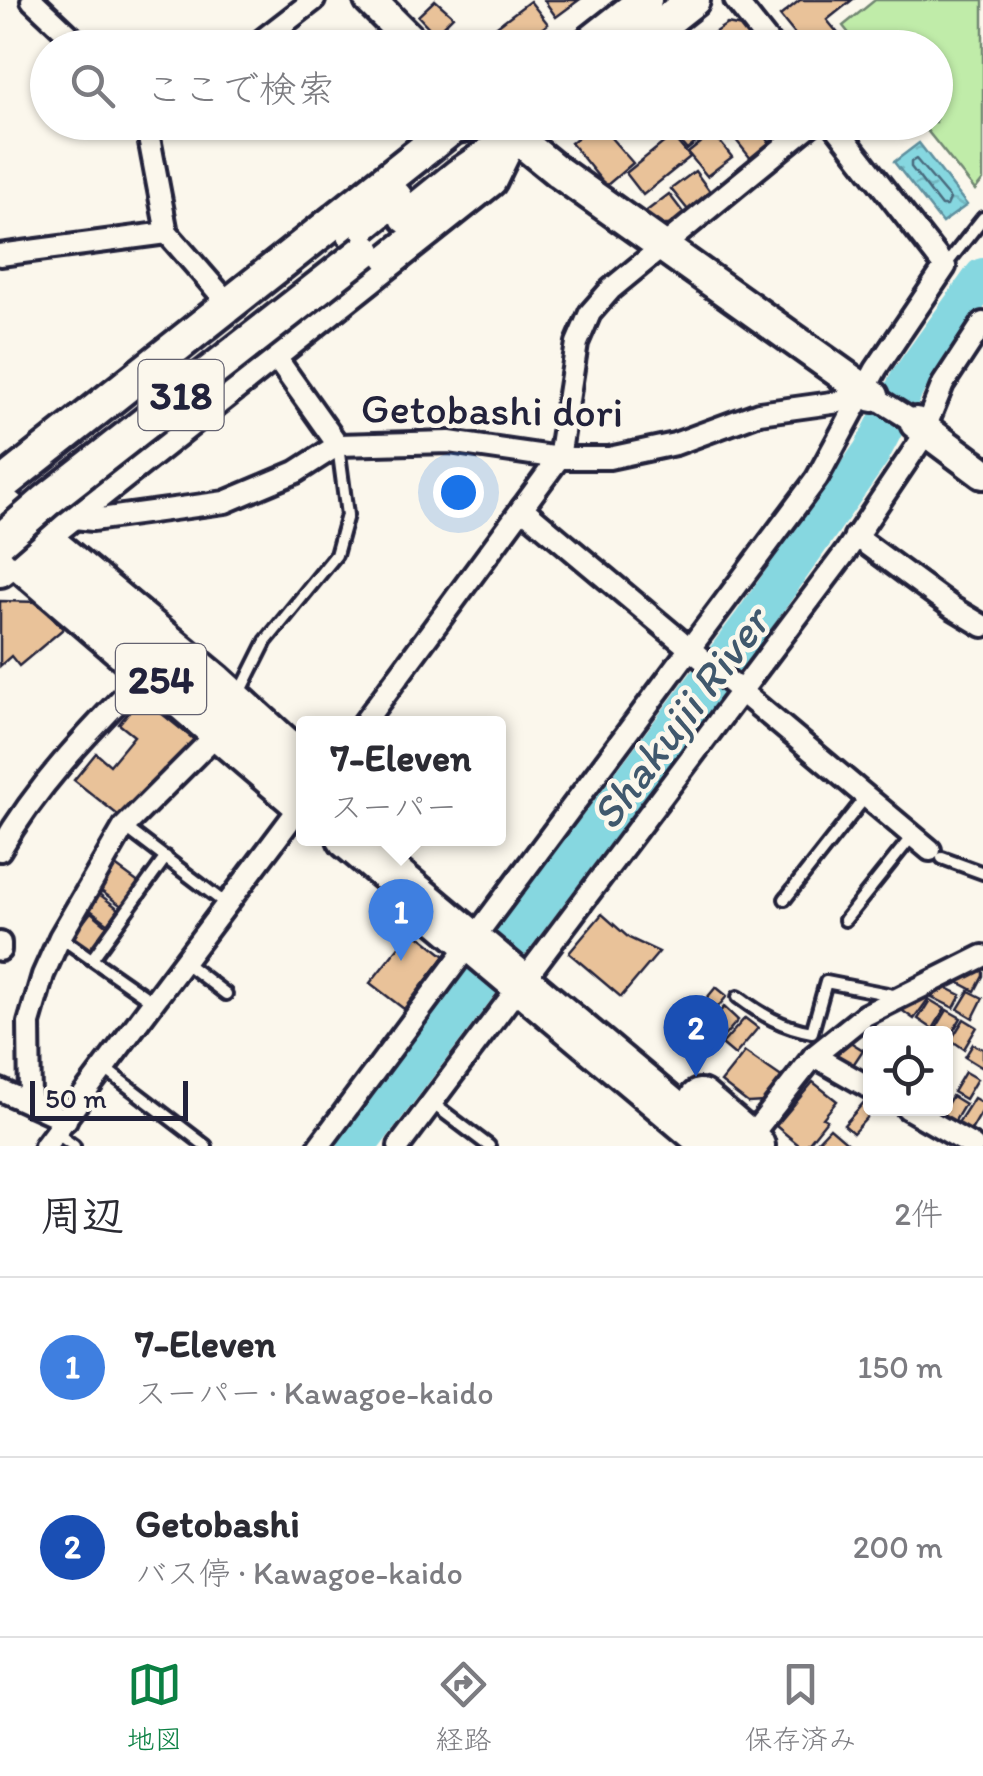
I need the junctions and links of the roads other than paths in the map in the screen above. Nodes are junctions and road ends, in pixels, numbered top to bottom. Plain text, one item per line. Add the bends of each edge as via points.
1 (32, 0) edge
2 (314, 0) edge
3 (370, 0) edge
4 (693, 0) edge
5 (735, 0) edge
6 (635, 3) edge
7 (64, 30) edge
8 (275, 30) edge
9 (400, 30) edge
10 (604, 30) edge
11 (655, 30) edge
12 (759, 30) edge
13 (152, 140) edge
14 (436, 140) edge
15 (496, 140) edge
16 (505, 140) edge
17 (522, 140) edge
18 (792, 140) edge
19 (846, 140) edge
20 (983, 218) edge
21 (167, 233) junction
22 (359, 242) junction
23 (662, 246) junction
24 (0, 255) edge
25 (945, 267) junction
26 (228, 303) junction
27 (983, 322) edge
28 (272, 352) junction
29 (869, 393) junction
30 (921, 426) junction
31 (338, 445) junction
32 (559, 458) junction
33 (983, 473) edge
34 (0, 486) edge
35 (0, 506) edge
36 (522, 508) junction
37 (0, 514) edge
38 (856, 536) junction
39 (20, 544) edge
40 (983, 626) edge
41 (690, 648) junction
42 (150, 669) junction
43 (742, 691) junction
44 (369, 716) edge
45 (227, 718) junction
46 (296, 761) edge
47 (296, 794) edge
48 (868, 795) junction
49 (296, 813) edge
50 (124, 827) junction
51 (913, 834) junction
52 (359, 846) edge
53 (396, 846) edge
54 (0, 850) edge
55 (936, 854) joint
56 (166, 857) junction
57 (983, 873) edge
58 (784, 899) dead end
59 (226, 904) junction
60 (845, 920) dead end
61 (479, 932) junction
62 (60, 937) junction
63 (983, 956) edge
64 (92, 959) junction
65 (184, 962) junction
66 (529, 974) junction
67 (226, 994) dead end
68 (899, 996) junction
69 (738, 997) dead end
70 (153, 1002) junction
71 (814, 1056) junction
72 (104, 1068) junction
73 (863, 1084) edge
74 (0, 1090) edge
75 (432, 1102) junction
76 (30, 1104) junction
77 (921, 1116) edge
78 (56, 1133) edge
79 (740, 1145) edge
80 (74, 1146) edge
81 (206, 1146) edge
82 (319, 1146) edge
83 (399, 1146) edge
84 (489, 1146) edge
85 (973, 1146) edge

1 - 7 street
2 - 8 street
3 - 9 street
4 - 11 main road
5 - 12 street
6 - 10 main road
13 - 21 street
14 - 26 main road
15 - 22 main road, 318
16 - 28 main road via 490,180
17 - 23 street
18 - 23 street
19 - 25 street
20 - 25 lane
21 - 24 street
21 - 26 street
22 - 37 main road, 318
22 - 39 main road, 318, bridge via 46,501
23 - 29 street
23 - 32 street via 590,313 569,376
25 - 29 street via 876,369
26 - 34 main road
27 - 30 street
28 - 31 street
28 - 39 main road
29 - 30 street
29 - 32 street, Getobashi dori via 759,413 674,444 609,458
29 - 41 street via 817,478
30 - 33 street
30 - 38 street via 919,442
31 - 32 street, Getobashi dori via 449,442
31 - 39 street, Getobashi dori via 296,472 225,502 93,520
31 - 45 lane via 347,515 336,555 266,641
32 - 36 street
35 - 39 highway, 254
36 - 41 street
36 - 44 street
38 - 40 street
38 - 43 street
39 - 42 highway, 254
39 - 45 highway, 254
41 - 43 street
41 - 61 street
42 - 45 highway, 254
42 - 54 street via 62,760
43 - 48 street
43 - 66 street
45 - 46 highway, 254
45 - 47 highway, 254
45 - 50 street
48 - 51 street
48 - 58 lane
49 - 59 street
50 - 56 lane
50 - 62 street
51 - 55 street
51 - 60 lane
52 - 61 highway
53 - 61 highway
55 - 57 lane
56 - 59 lane
56 - 64 lane
59 - 65 street
61 - 66 highway
61 - 82 street
62 - 64 lane
62 - 76 street via 29,1023
63 - 68 street
64 - 70 lane
65 - 67 lane
65 - 70 street
66 - 75 street
66 - 79 highway
68 - 69 lane via 826,982 812,1032 765,1018
68 - 71 street
70 - 72 street
71 - 73 street
71 - 79 street
72 - 78 street
72 - 81 lane
74 - 76 street
75 - 83 street
75 - 84 lane
76 - 78 street
77 - 85 street
78 - 80 lane

